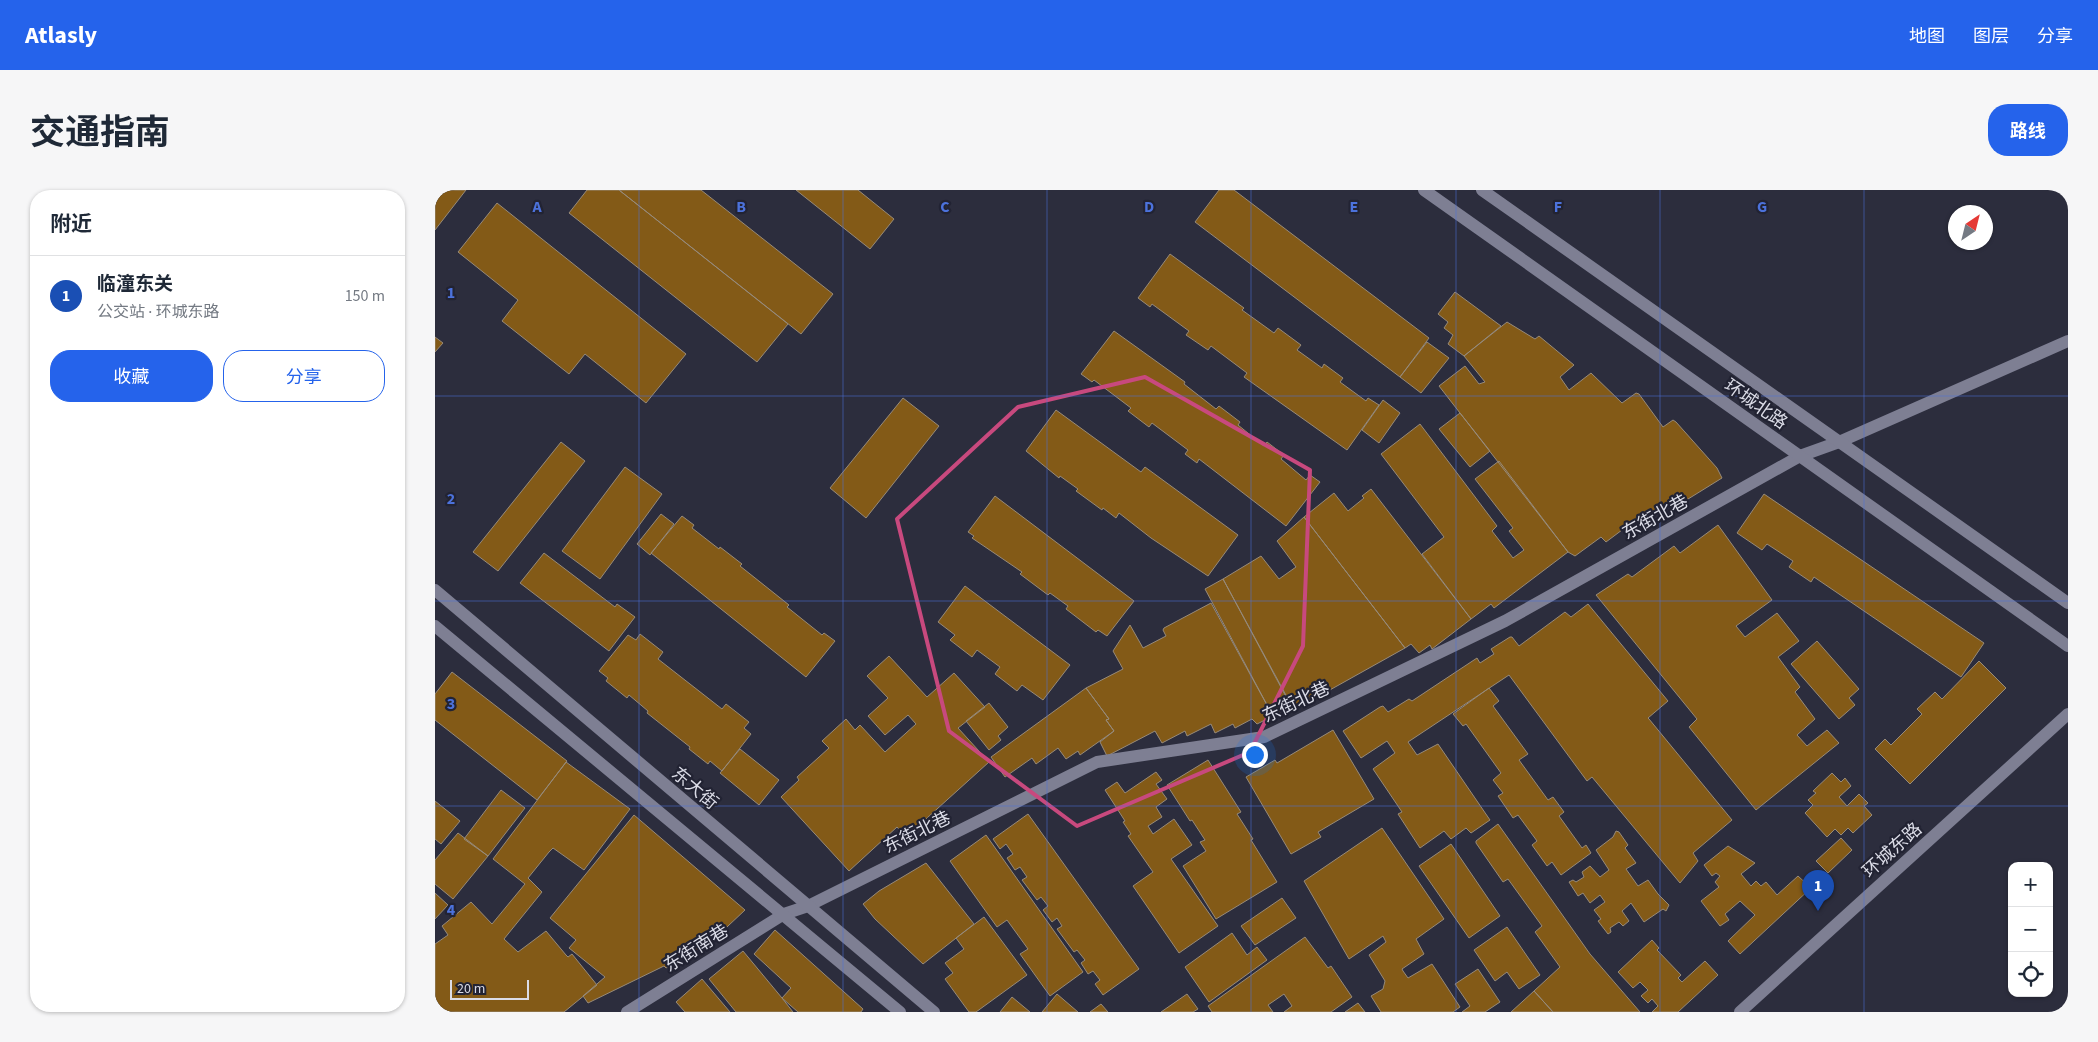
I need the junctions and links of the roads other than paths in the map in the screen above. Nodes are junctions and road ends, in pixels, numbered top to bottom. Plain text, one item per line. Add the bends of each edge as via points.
1 (1424, 190) edge
2 (1482, 190) edge
3 (2068, 341) edge
4 (1839, 442) junction
5 (1800, 456) junction
6 (435, 590) edge
7 (2068, 603) edge
8 (435, 626) edge
9 (2068, 646) edge
10 (2068, 714) edge
11 (808, 906) junction
12 (784, 914) junction
13 (627, 1012) edge
14 (900, 1012) edge
15 (934, 1012) edge
16 (1740, 1012) edge

1 - 5 main road, 环城北路
2 - 4 main road, 环城北路
3 - 4 main road, 东街北巷
4 - 5 main road, 东街北巷
4 - 7 main road, 环城北路
5 - 9 main road, 环城北路
5 - 11 main road, 东街北巷 via 1505,621 1265,737 1097,762
6 - 11 main road, 东大街
8 - 12 main road
10 - 16 main road, 环城东路
11 - 12 main road, 东街北巷
11 - 15 main road, 东大街
12 - 13 main road, 东街南巷
12 - 14 main road

